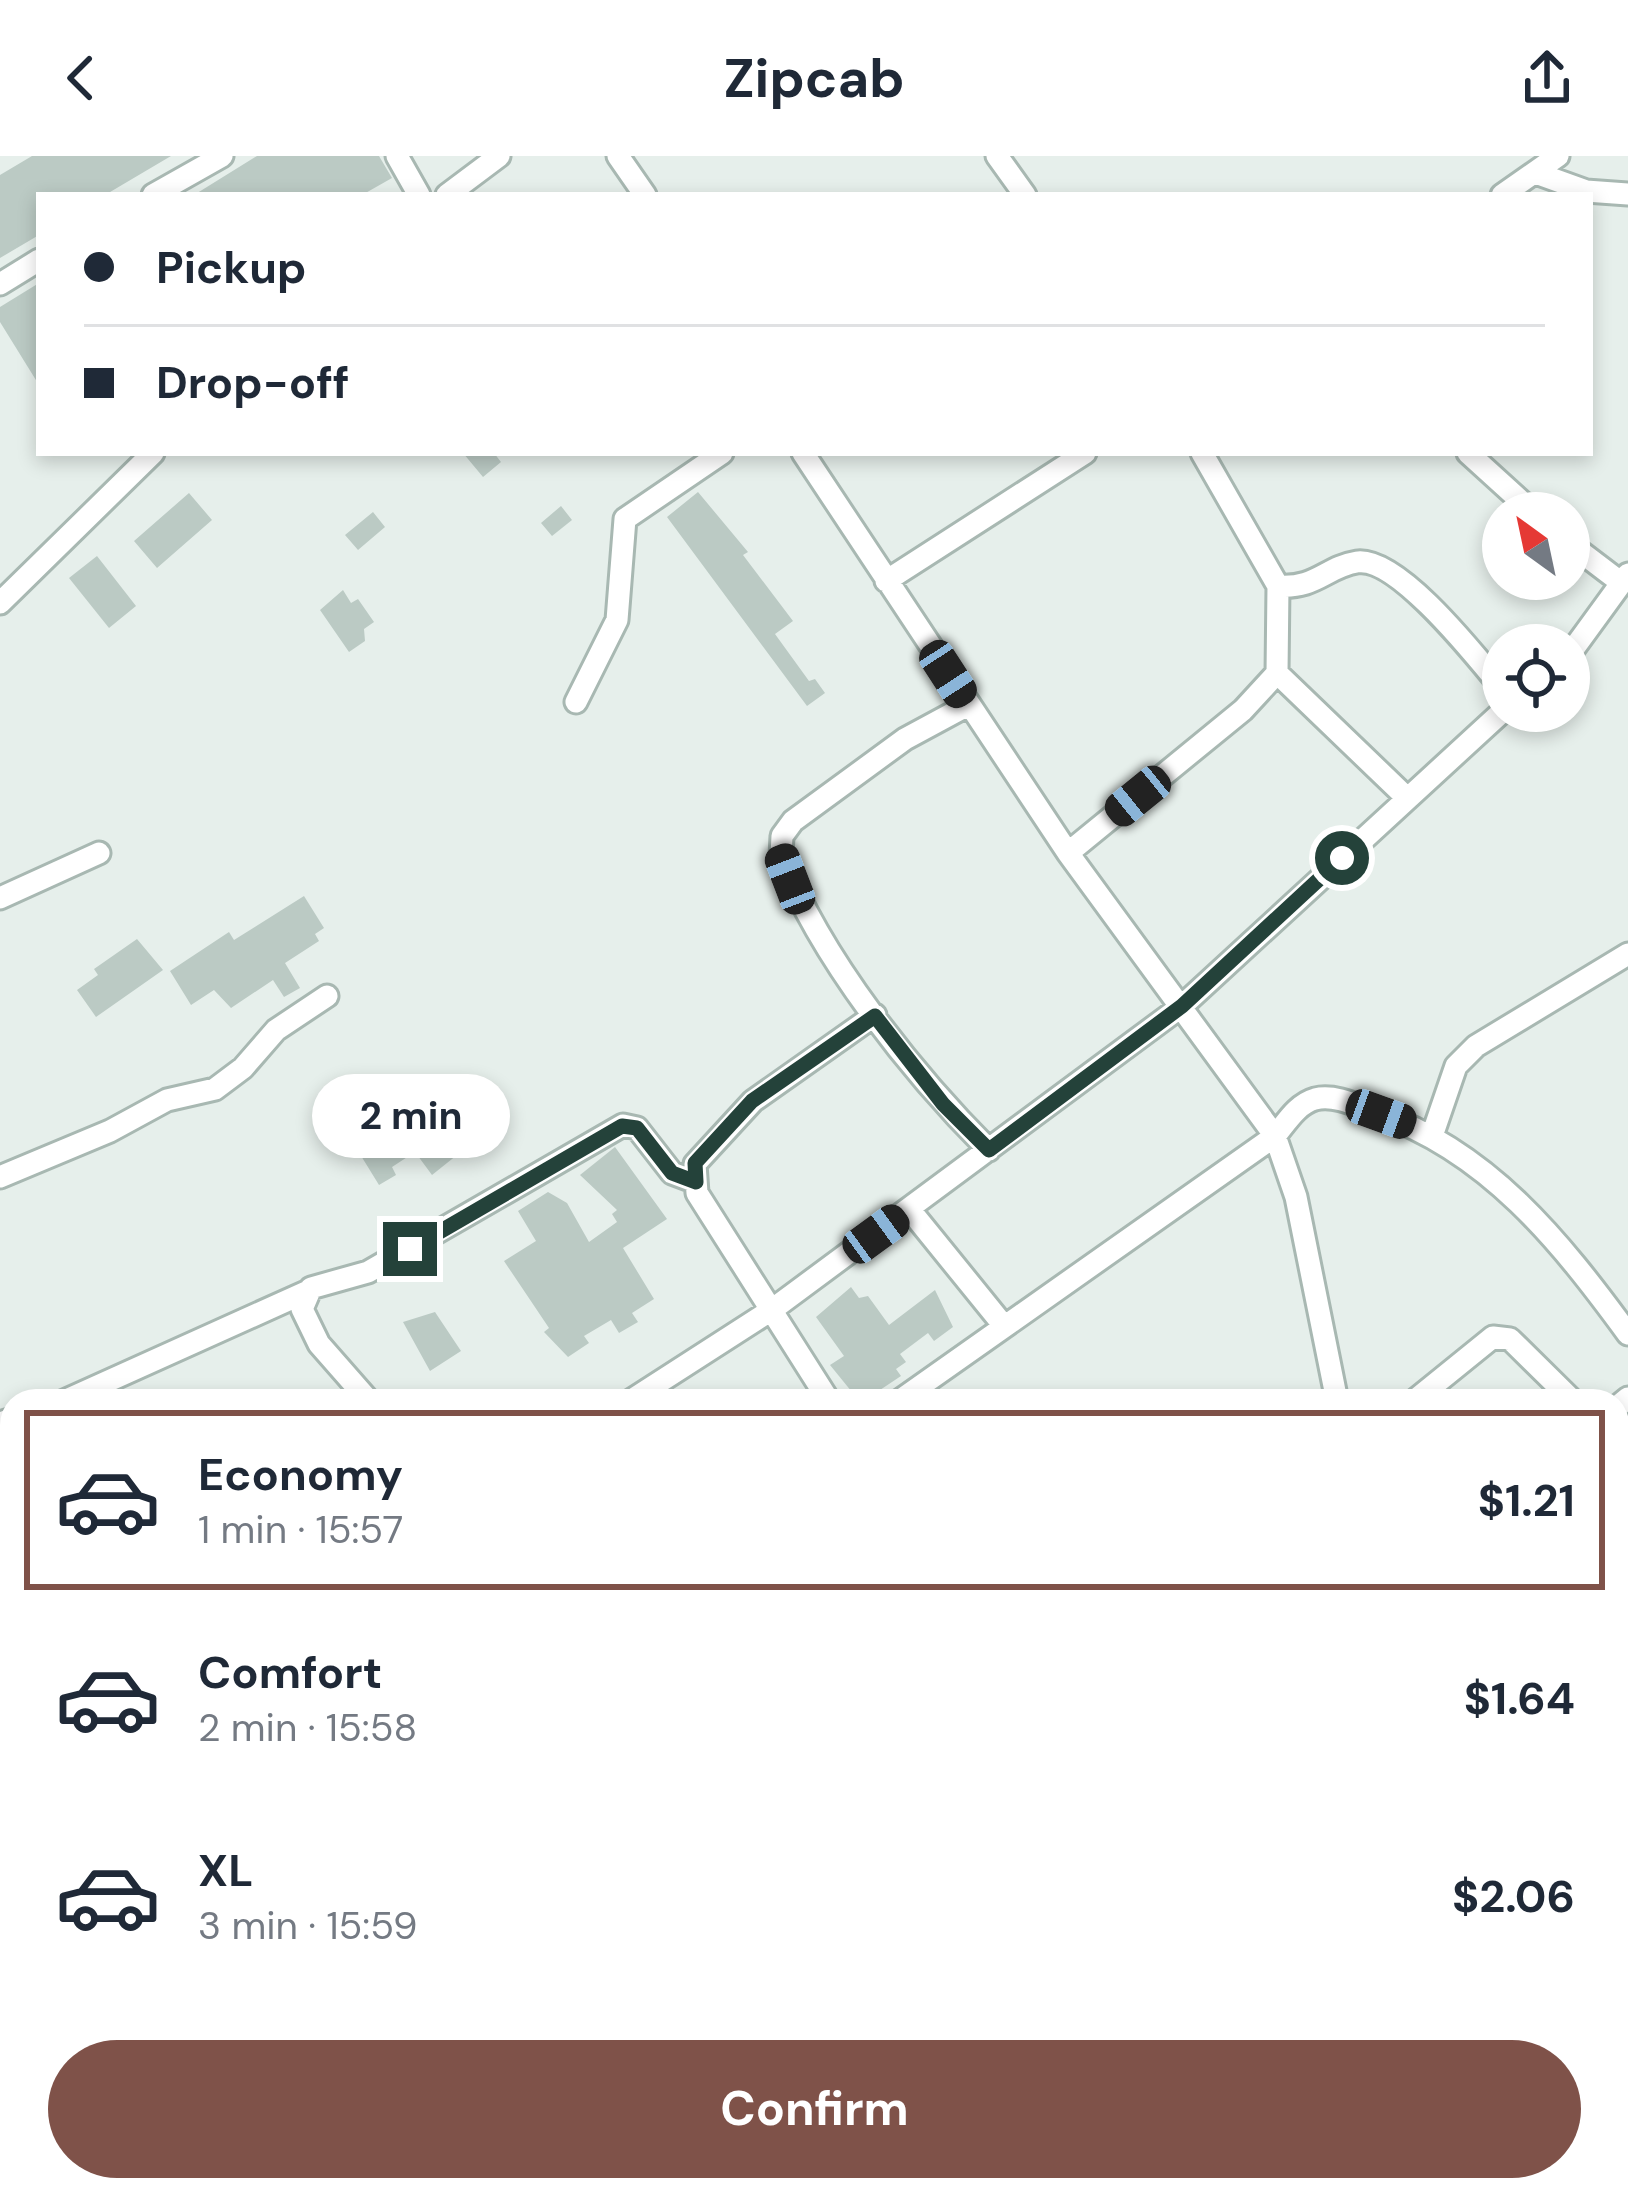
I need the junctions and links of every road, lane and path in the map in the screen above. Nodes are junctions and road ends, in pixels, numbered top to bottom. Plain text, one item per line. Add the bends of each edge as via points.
1 (222, 156) edge
2 (397, 156) edge
3 (499, 156) edge
4 (618, 156) edge
5 (998, 156) edge
6 (1558, 156) edge
7 (1536, 173) junction
8 (159, 192) edge
9 (417, 192) edge
10 (451, 192) edge
11 (643, 192) edge
12 (1023, 192) edge
13 (1507, 192) edge
14 (1628, 194) edge
15 (36, 262) edge
16 (0, 284) edge
17 (150, 456) edge
18 (718, 456) edge
19 (805, 456) edge
20 (1079, 456) edge
21 (1204, 456) edge
22 (1471, 456) edge
23 (1511, 492) edge
24 (1590, 557) edge
25 (1624, 578) edge
26 (886, 581) junction
27 (1278, 586) junction
28 (0, 603) edge
29 (1590, 626) edge
30 (1482, 666) edge
31 (1277, 673) junction
32 (576, 702) dead end
33 (968, 705) junction
34 (1482, 730) edge
35 (1407, 798) junction
36 (99, 853) dead end
37 (1068, 854) junction
38 (0, 898) edge
39 (1628, 954) edge
40 (327, 996) dead end
41 (1182, 1006) junction
42 (875, 1016) junction
43 (1433, 1133) junction
44 (1275, 1136) junction
45 (989, 1150) junction
46 (0, 1178) edge
47 (696, 1182) junction
48 (910, 1210) junction
49 (306, 1292) junction
50 (773, 1309) junction
51 (1004, 1326) junction
52 (1628, 1334) edge
53 (91, 1389) edge
54 (359, 1389) edge
55 (649, 1389) edge
56 (822, 1389) edge
57 (916, 1389) edge
58 (1334, 1389) edge
59 (1429, 1389) edge
60 (1562, 1389) edge

1 - 8 street
2 - 9 street
3 - 10 street
4 - 11 street
5 - 12 street
6 - 7 street
7 - 13 street
7 - 14 street via 1586,191
15 - 16 street
17 - 28 street
18 - 32 street via 626,519 617,620
19 - 26 street
20 - 26 street
21 - 27 street
22 - 23 street
24 - 25 street
25 - 29 street
26 - 33 street
27 - 30 street via 1304,588 1354,562 1374,563 1419,596
27 - 31 street
31 - 35 street
31 - 37 street via 1244,710
33 - 37 street
33 - 42 street via 905,739 782,836 790,879
34 - 35 street
35 - 41 street
36 - 38 street
37 - 41 street
39 - 43 street via 1476,1046 1456,1066
40 - 46 street via 276,1030 214,1089 167,1100
41 - 44 street
41 - 45 street
42 - 45 street
42 - 47 street via 752,1101 695,1163
43 - 44 street via 1334,1098 1296,1110
43 - 52 street via 1515,1196
44 - 51 street
44 - 58 street via 1296,1197
45 - 48 street
47 - 49 street via 672,1173 637,1128 622,1126 368,1272
47 - 50 street
48 - 50 street
48 - 51 street
49 - 53 street
49 - 54 street via 310,1330
50 - 55 street
50 - 56 street
51 - 57 street
59 - 60 street via 1492,1337 1510,1339

